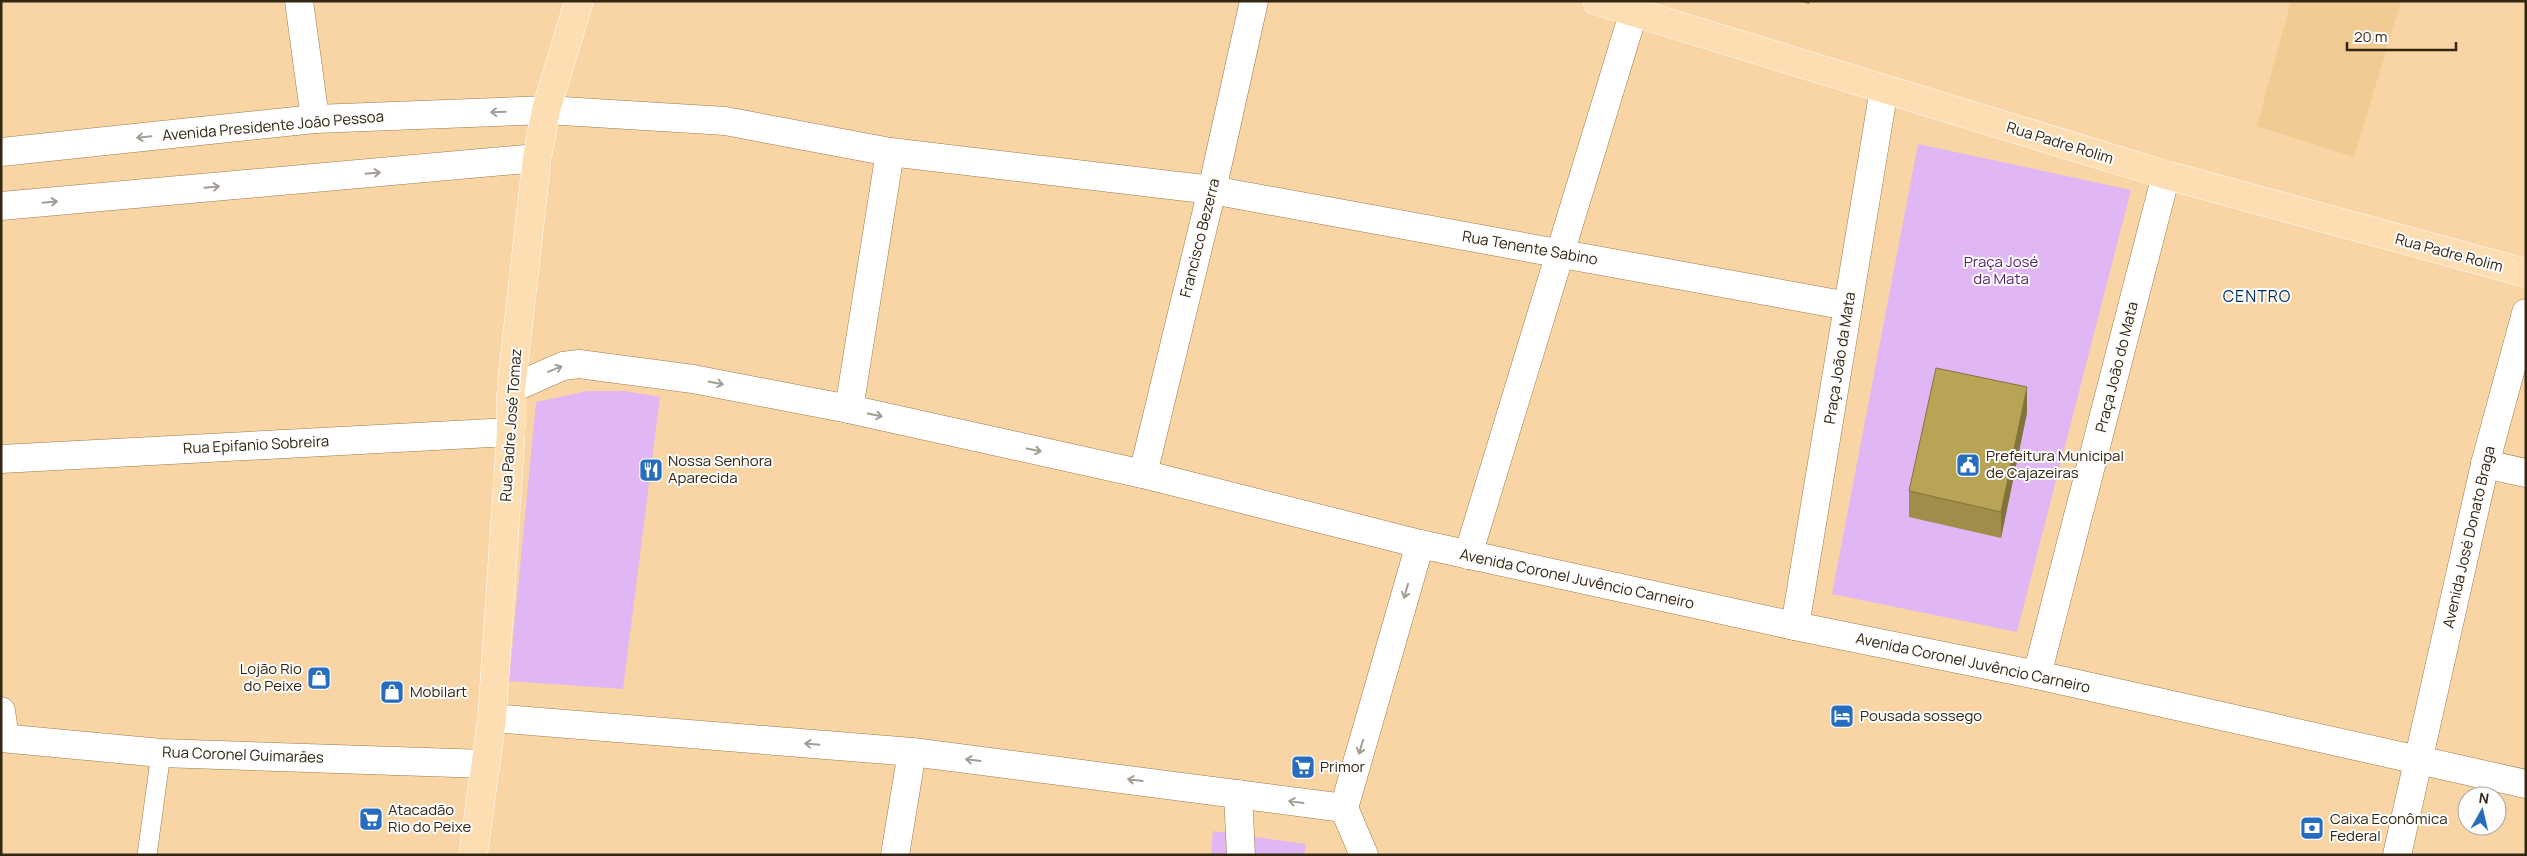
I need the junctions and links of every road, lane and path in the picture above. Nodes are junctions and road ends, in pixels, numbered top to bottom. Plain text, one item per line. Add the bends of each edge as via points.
1 (299, 1) edge
2 (579, 1) edge
3 (1254, 1) edge
4 (1597, 1) edge
5 (1636, 7) edge
6 (1884, 89) junction
7 (546, 110) junction
8 (315, 119) junction
9 (1, 152) edge
10 (890, 152) junction
11 (537, 158) junction
12 (2166, 176) junction
13 (1212, 190) junction
14 (1, 206) edge
15 (1561, 253) junction
16 (2526, 273) edge
17 (1848, 306) junction
18 (2526, 313) edge
19 (511, 388) junction
20 (849, 409) junction
21 (511, 432) junction
22 (1, 459) edge
23 (2485, 464) junction
24 (2526, 473) edge
25 (1143, 474) junction
26 (1420, 544) junction
27 (1468, 555) junction
28 (1796, 626) junction
29 (2037, 675) junction
30 (1, 711) edge
31 (492, 718) junction
32 (3, 738) edge
33 (912, 752) junction
34 (161, 753) junction
35 (2419, 762) junction
36 (485, 764) junction
37 (2526, 784) edge
38 (1238, 794) junction
39 (1344, 808) junction
40 (147, 855) edge
41 (473, 855) edge
42 (894, 855) edge
43 (1241, 855) edge
44 (1364, 855) edge
45 (2397, 855) edge

1 - 8 street
2 - 7 main road, Rua Padre José Tomaz
3 - 13 street, Francisco Bezerra
4 - 5 main road, Rua Padre Rolim
5 - 6 main road, Rua Padre Rolim
5 - 15 street
6 - 12 main road, Rua Padre Rolim
6 - 17 street, Praça João da Mata
7 -> 8 street, Avenida Presidente Joāo Pessoa
7 - 10 street, Avenida Presidente Joāo Pessoa via 725,121
7 - 11 main road, Rua Padre José Tomaz
8 -> 9 street, Avenida Presidente Joāo Pessoa
10 - 13 street, Rua Tenente Sabino
10 - 20 street
14 -> 11 street
11 - 19 main road, Rua Padre José Tomaz
12 - 16 main road, Rua Padre Rolim
12 - 29 street, Praça João do Mata
13 - 15 street, Rua Tenente Sabino
13 - 25 street, Francisco Bezerra
15 - 17 street, Rua Tenente Sabino
15 - 27 street
17 - 28 street, Praça João da Mata
18 - 23 street, Avenida José Donato Braga
19 -> 20 street, Avenida Coronel Juvêncio Carneiro via 563,366 579,364 693,379
19 - 21 main road, Rua Padre José Tomaz
20 -> 25 street, Avenida Coronel Juvêncio Carneiro
21 - 22 street, Rua Epifanio Sobreira
21 - 31 main road, Rua Padre José Tomaz
23 - 24 street
23 - 35 street, Avenida José Donato Braga
25 - 26 street, Avenida Coronel Juvêncio Carneiro
26 - 27 street, Avenida Coronel Juvêncio Carneiro
26 -> 39 street
27 - 28 street, Avenida Coronel Juvêncio Carneiro
28 - 29 street, Avenida Coronel Juvêncio Carneiro
29 - 35 street, Avenida Coronel Juvêncio Carneiro
30 - 32 street
33 -> 31 street
31 - 36 main road, Rua Padre José Tomaz
32 - 34 street, Rua Coronel Guimarāes
38 -> 33 street
33 - 42 street
34 - 36 street, Rua Coronel Guimarāes
34 - 40 lane
35 - 37 street, Avenida Coronel Juvêncio Carneiro
35 - 45 street, Avenida José Donato Braga
36 - 41 main road, Rua Padre José Tomaz
39 -> 38 street
38 - 43 street
39 - 44 street

